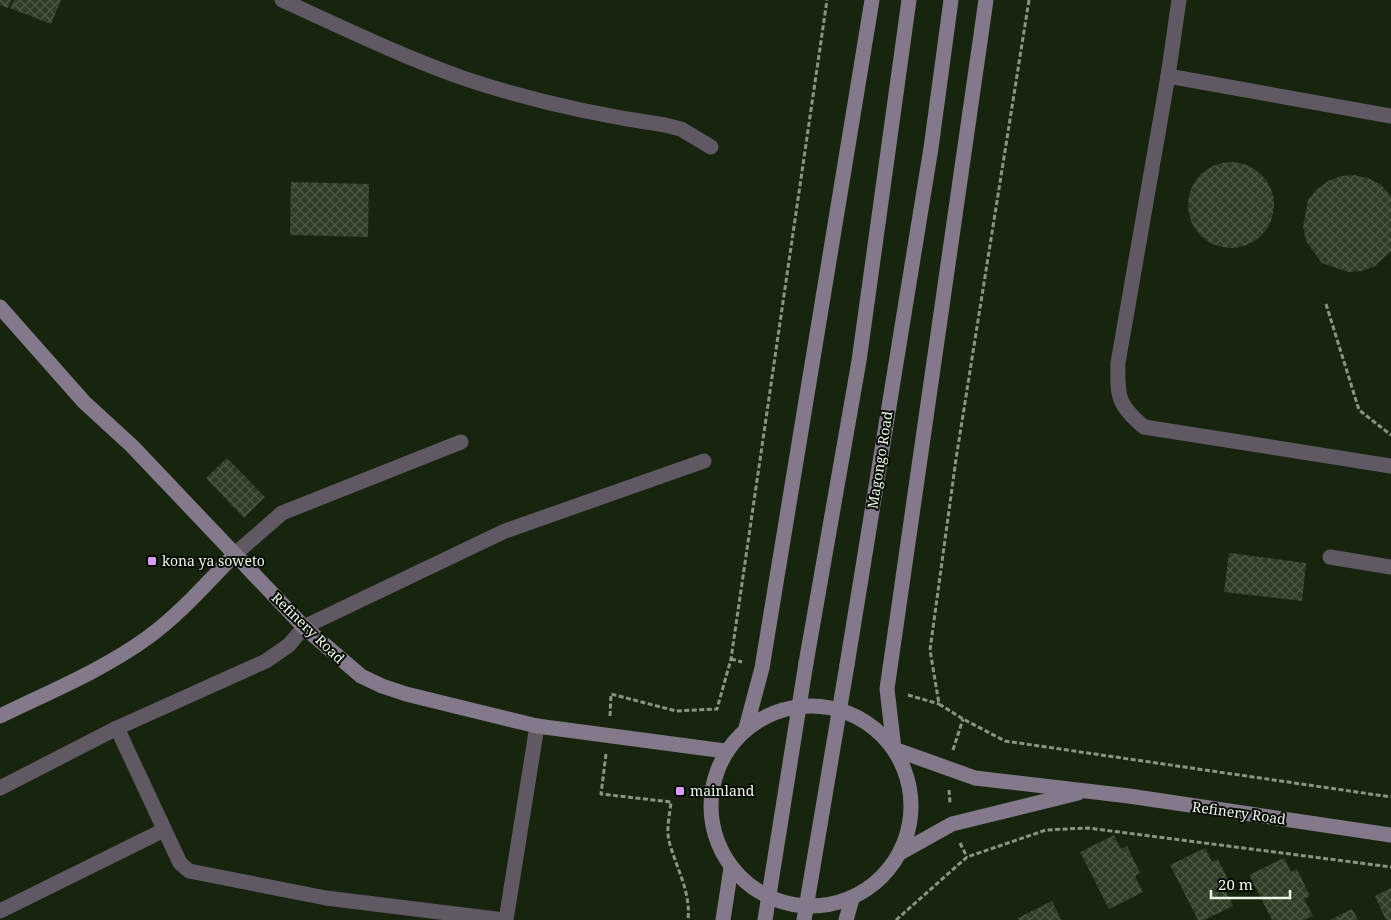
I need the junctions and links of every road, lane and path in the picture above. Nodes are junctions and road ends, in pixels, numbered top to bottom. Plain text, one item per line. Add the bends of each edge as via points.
1 (282, 0) edge
2 (827, 0) edge
3 (872, 0) edge
4 (909, 0) edge
5 (951, 0) edge
6 (986, 0) edge
7 (1029, 0) edge
8 (1179, 0) edge
9 (1168, 76) junction
10 (1391, 116) edge
11 (710, 147) dead end
12 (1326, 304) dead end
13 (0, 307) edge
14 (1391, 435) edge
15 (461, 442) dead end
16 (704, 461) dead end
17 (1391, 466) edge
18 (235, 554) junction
19 (1330, 557) dead end
20 (1391, 567) edge
21 (304, 627) junction
22 (0, 716) edge
23 (537, 726) junction
24 (118, 728) junction
25 (746, 728) junction
26 (609, 735) junction
27 (894, 749) junction
28 (725, 752) junction
29 (0, 788) edge
30 (1087, 791) junction
31 (1391, 797) edge
32 (164, 830) junction
33 (1391, 835) edge
34 (900, 853) junction
35 (1391, 867) edge
36 (731, 868) junction
37 (852, 898) junction
38 (0, 911) edge
39 (505, 920) edge
40 (688, 920) edge
41 (723, 920) edge
42 (765, 920) edge
43 (804, 920) edge
44 (846, 920) edge
45 (896, 920) edge

1 - 11 street via 462,78 550,104 681,129
2 - 26 path via 731,659 717,709 676,711 611,694
3 - 25 main road via 762,668
4 - 42 main road, bridge via 859,361
5 - 43 main road, Magongo Road, bridge via 929,157
6 - 27 main road via 887,690
7 - 31 path via 956,459 930,650 940,704 1005,740
8 - 9 street
9 - 10 street
9 - 17 street via 1118,363 1122,404 1144,427
12 - 14 path via 1359,410
13 - 18 main road, Refinery Road via 84,402 132,446
15 - 18 street via 282,513
16 - 21 street via 506,531
18 - 21 main road, Refinery Road
18 - 22 main road via 180,612 141,642 102,666
19 - 20 street
21 - 23 main road, Refinery Road via 361,676 382,686
21 - 24 street via 289,645 266,661
23 - 26 main road, Refinery Road
23 - 39 street
24 - 29 street
24 - 32 street
25 - 27 main road via 770,713 787,708 824,706 851,713 875,728
25 - 28 main road
26 - 28 main road, Refinery Road
26 - 40 path via 601,794 671,802 668,839 682,877 689,907
27 - 30 main road, Refinery Road via 975,778
27 - 34 main road via 910,789 908,833
28 - 36 main road via 713,780 710,810 716,840
30 - 33 main road, Refinery Road
30 - 34 main road via 952,824
32 - 38 street
32 - 39 street via 180,863 189,871 326,898
34 - 37 main road via 880,880
35 - 45 path via 1088,828 1046,830 967,857
36 - 37 main road via 750,886 773,900 826,906
36 - 41 main road
37 - 44 main road

